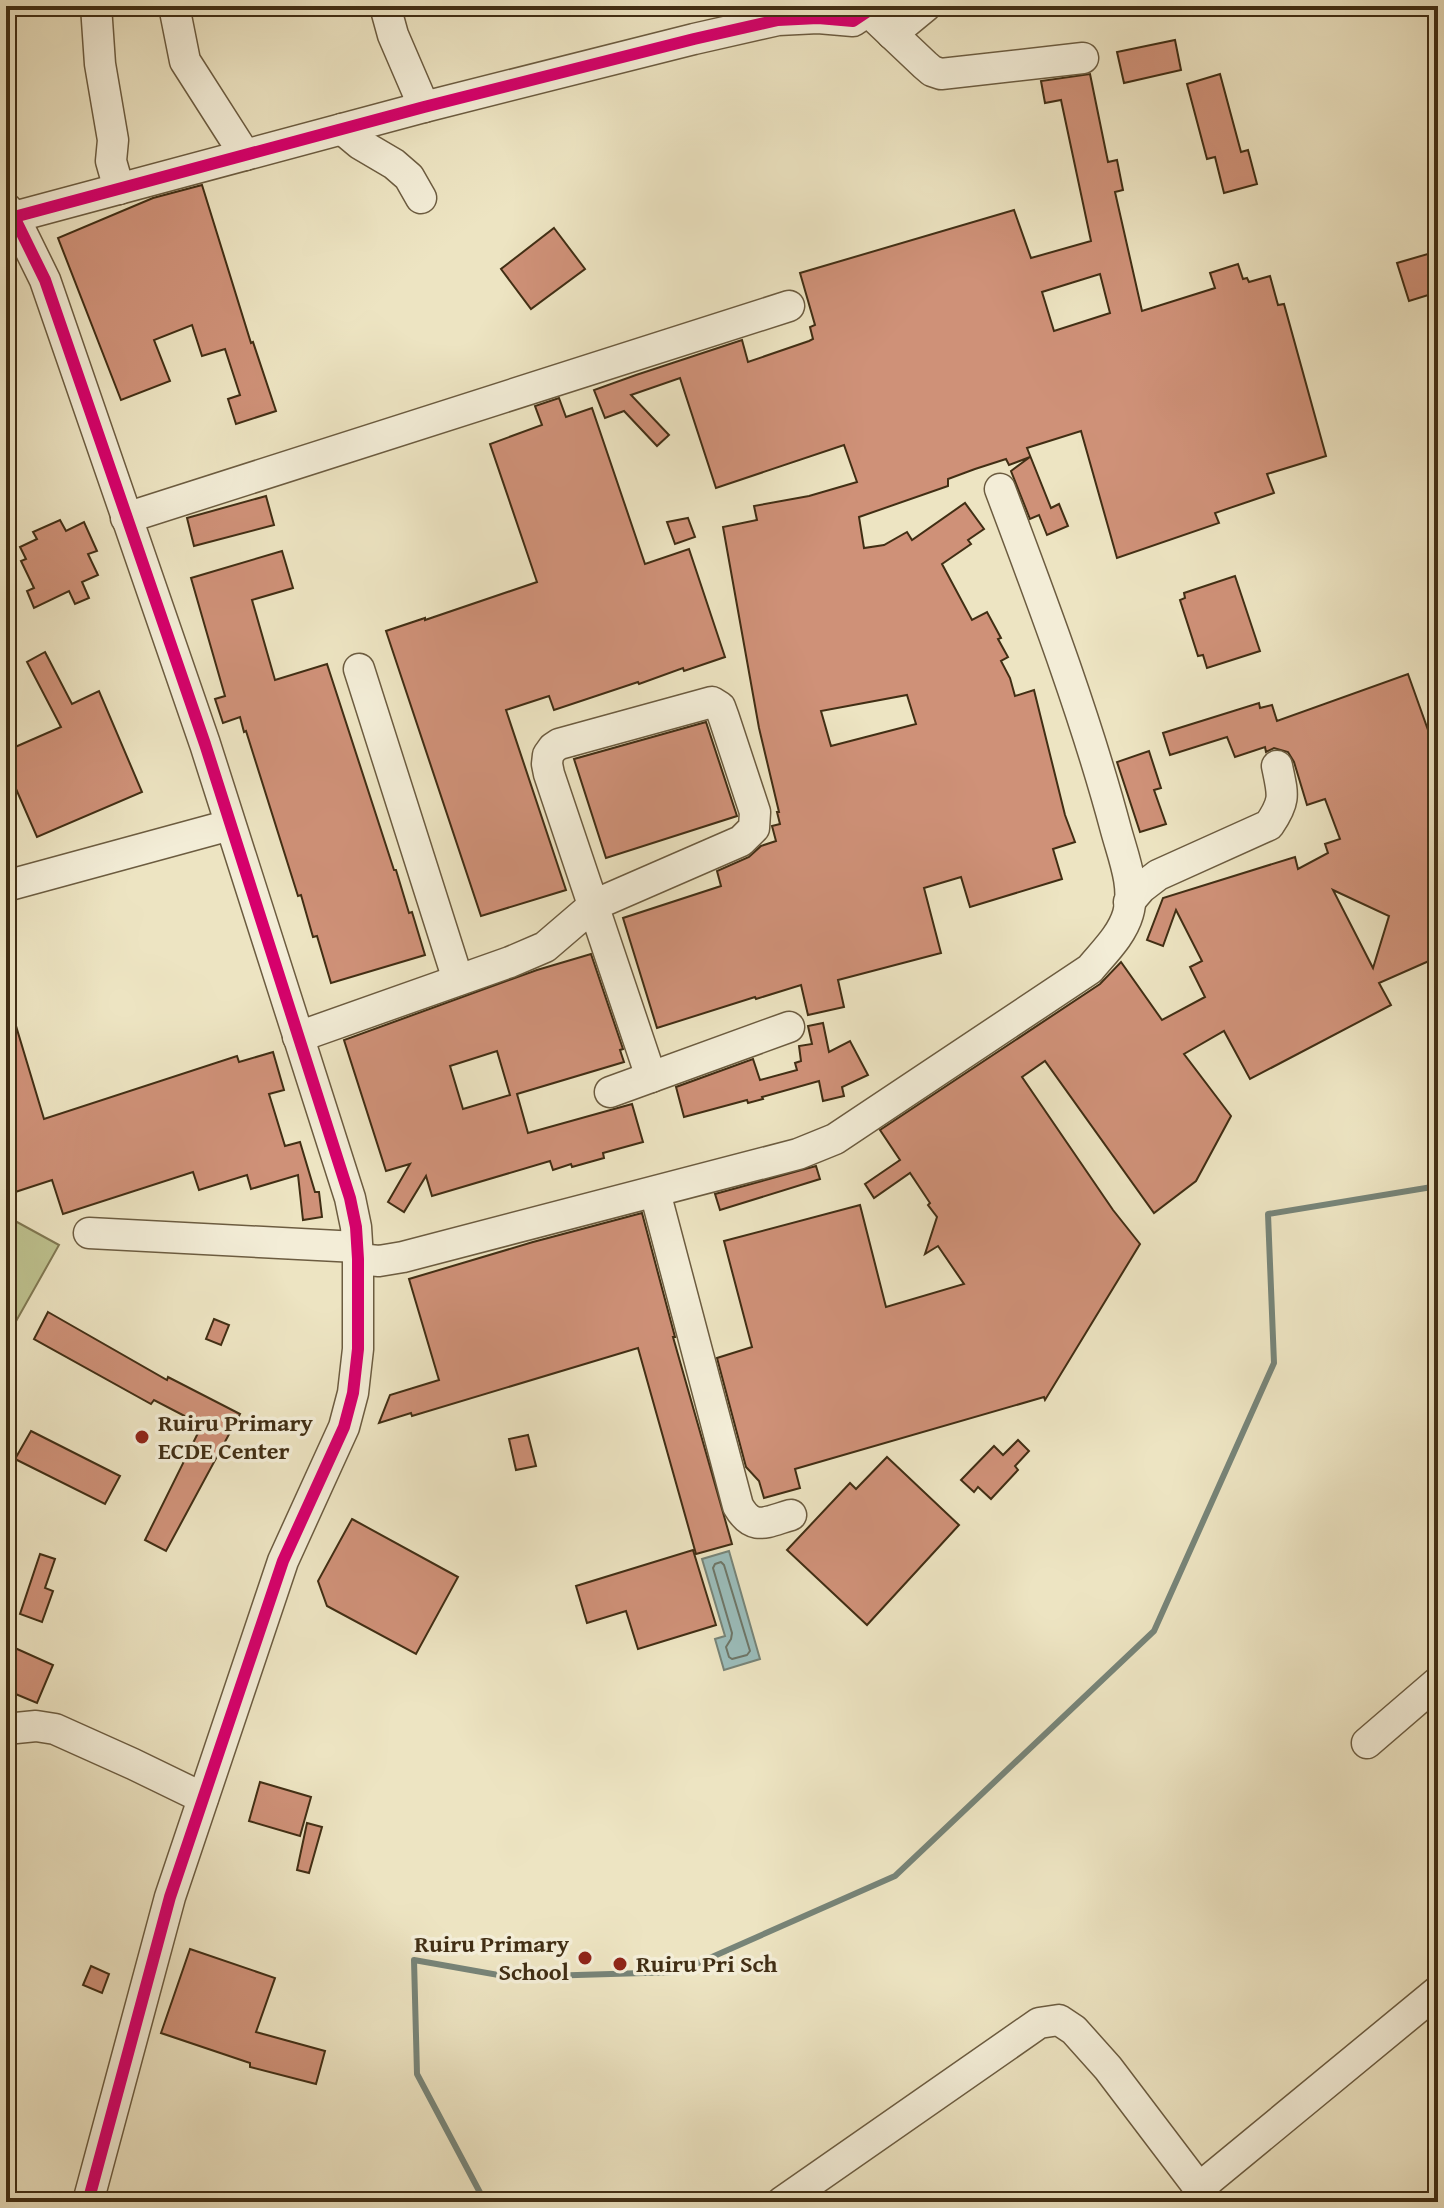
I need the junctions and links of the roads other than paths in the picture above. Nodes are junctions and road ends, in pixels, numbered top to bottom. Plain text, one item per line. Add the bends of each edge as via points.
1 (96, 6) edge
2 (174, 6) edge
3 (385, 6) edge
4 (926, 6) edge
5 (870, 9) edge
6 (892, 34) junction
7 (1083, 58) dead end
8 (424, 107) junction
9 (342, 129) junction
10 (245, 155) junction
11 (119, 189) junction
12 (421, 198) dead end
13 (10, 212) edge
14 (789, 306) dead end
15 (1000, 489) dead end
16 (126, 518) junction
17 (359, 669) dead end
18 (1277, 766) dead end
19 (230, 825) junction
20 (6, 886) edge
21 (1129, 902) junction
22 (594, 905) junction
23 (458, 980) junction
24 (789, 1027) dead end
25 (298, 1037) junction
26 (651, 1077) junction
27 (610, 1092) dead end
28 (655, 1192) junction
29 (89, 1233) dead end
30 (358, 1253) junction
31 (791, 1515) dead end
32 (1438, 1682) edge
33 (6, 1729) edge
34 (1367, 1743) dead end
35 (203, 1798) junction
36 (1438, 1991) edge
37 (1204, 2195) edge
38 (88, 2202) edge
39 (782, 2202) edge

1 - 11 street via 113,140 111,161
2 - 10 street via 185,61
3 - 8 street
4 - 6 street
5 - 6 street
5 - 8 street via 853,21 778,20
6 - 7 street via 941,74
8 - 9 street
9 - 10 street
9 - 12 street via 409,177
10 - 11 street
11 - 13 street
13 - 16 street via 45,280
14 - 16 street
15 - 21 street via 1063,656 1109,805 1130,885
16 - 19 street
17 - 23 street
18 - 21 street via 1283,794 1269,825 1158,875
19 - 20 street
19 - 25 street
21 - 28 street via 1114,942 1090,969 835,1139
22 - 22 street via 552,783 548,755 559,744 712,702 724,718 755,812 754,828 741,841
22 - 23 street via 545,947
22 - 26 street
23 - 25 street
24 - 26 street
25 - 30 street via 350,1198
26 - 27 street
28 - 30 street via 403,1257 379,1261
28 - 31 street via 738,1506 745,1518 759,1524
29 - 30 street
30 - 35 street via 358,1349 344,1427 283,1561
32 - 34 street
33 - 35 street via 55,1729
35 - 38 street via 162,1925
36 - 37 street
37 - 39 street via 1108,2068 1059,2020 1039,2023

